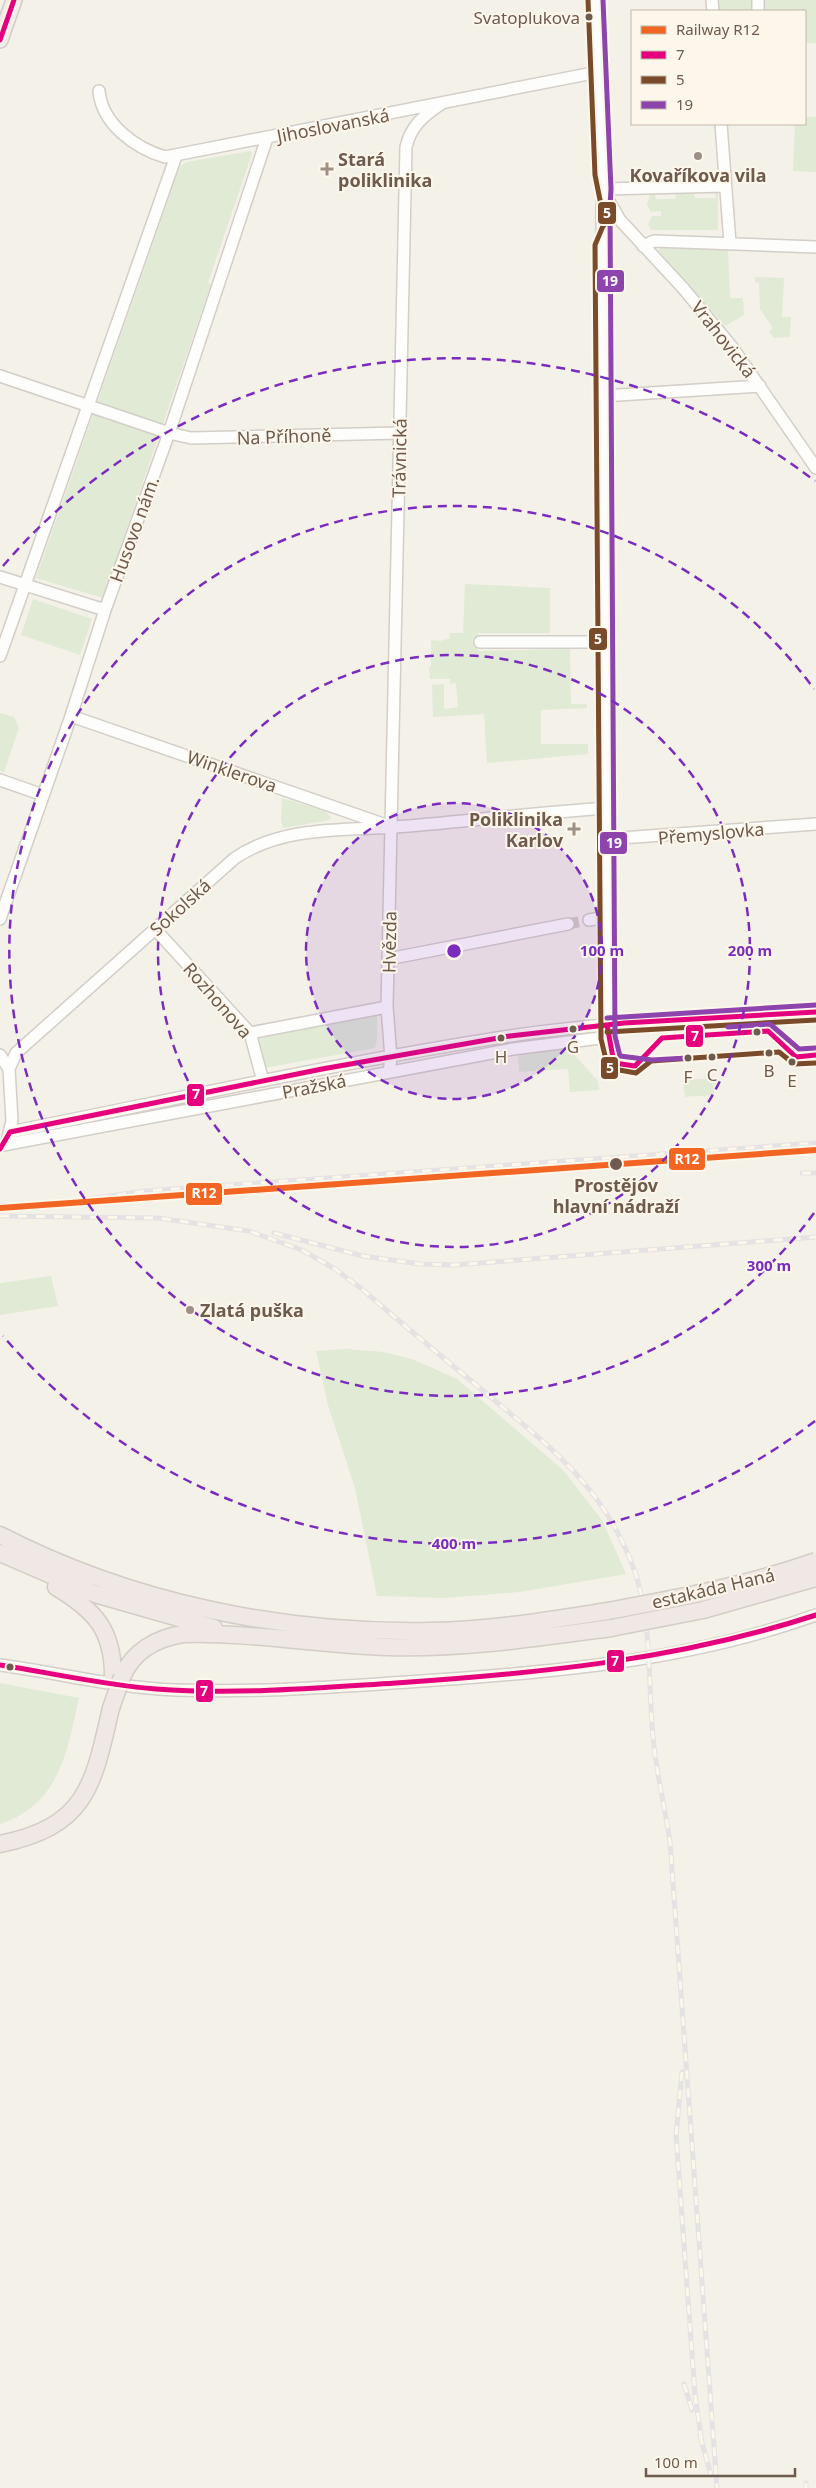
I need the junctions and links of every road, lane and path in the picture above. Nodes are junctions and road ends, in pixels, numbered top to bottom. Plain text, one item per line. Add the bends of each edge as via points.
1 (14, 0) edge
2 (594, 0) edge
3 (0, 40) edge
4 (598, 72) junction
5 (99, 91) dead end
6 (441, 104) junction
7 (721, 125) edge
8 (267, 138) junction
9 (176, 156) junction
10 (725, 186) junction
11 (604, 189) junction
12 (620, 220) junction
13 (730, 242) junction
14 (602, 245) junction
15 (643, 246) junction
16 (816, 247) edge
17 (0, 376) edge
18 (760, 386) junction
19 (603, 396) junction
20 (88, 406) junction
21 (169, 433) junction
22 (399, 433) junction
23 (816, 468) edge
24 (0, 577) edge
25 (24, 585) junction
26 (105, 610) junction
27 (480, 642) dead end
28 (606, 642) junction
29 (0, 656) edge
30 (71, 716) junction
31 (0, 780) edge
32 (43, 795) junction
33 (606, 808) junction
34 (816, 824) edge
35 (392, 827) junction
36 (607, 839) junction
37 (607, 917) junction
38 (0, 919) edge
39 (590, 920) tunnel mouth
40 (568, 924) tunnel mouth
41 (155, 929) junction
42 (388, 959) junction
43 (387, 1007) junction
44 (816, 1012) edge
45 (608, 1031) junction
46 (250, 1033) junction
47 (510, 1036) junction
48 (513, 1049) junction
49 (427, 1051) junction
50 (0, 1055) edge
51 (391, 1058) junction
52 (9, 1068) junction
53 (390, 1072) junction
54 (263, 1081) junction
55 (10, 1132) junction
56 (2, 1147) edge
57 (0, 1534) edge
58 (0, 1553) edge
59 (816, 1560) edge
60 (16, 1561) junction
61 (816, 1578) edge
62 (816, 1616) edge
63 (278, 1639) junction
64 (0, 1665) edge
65 (118, 1676) junction
66 (0, 1844) edge

1 - 3 main road
2 - 4 street
4 - 6 street, Jihoslovanská
4 - 11 street
5 - 9 street, Jihoslovanská via 105,114 112,124 156,154
6 - 8 street, Jihoslovanská
6 - 22 street, Trávnická via 421,117 409,134 406,147
7 - 10 street
8 - 9 street, Jihoslovanská
8 - 21 street, Husovo nám.
9 - 20 street
10 - 11 street
10 - 13 street
11 - 12 street
11 - 14 street
12 - 14 street via 609,230
12 - 15 street, Vrahovická
13 - 15 street via 654,241
13 - 16 street
14 - 19 street
15 - 18 street, Vrahovická via 697,304
17 - 20 street, Na Příhoně
18 - 19 street
18 - 23 street, Vrahovická
19 - 28 street
20 - 21 street, Na Příhoně
20 - 25 street
21 - 22 street, Na Příhoně via 199,438
21 - 26 street, Husovo nám.
22 - 35 street, Trávnická
24 - 25 street
25 - 26 street
25 - 29 street
26 - 30 street, Husovo nám.
27 - 28 street
28 - 33 street
30 - 32 street, Husovo nám.
30 - 35 street, Winklerova
31 - 32 street
32 - 38 street, Husovo nám.
33 - 35 street, Sokolská
33 - 36 street
34 - 36 street, Přemyslovka
35 - 41 street, Sokolská via 306,834 254,846 235,858
35 - 42 street, Hvězda
36 - 37 street
37 - 39 street
37 - 45 street
40 - 42 street
41 - 46 street, Rozhonova
41 - 52 street, Sokolská via 16,1053
42 - 43 street, Hvězda
43 - 46 street
43 - 51 street, Hvězda
44 - 45 street
45 - 47 street
45 - 48 street, Pražská
46 - 54 street, Rozhonova
47 - 48 street
47 - 49 street
48 - 53 street, Pražská
49 - 51 street, Pražská
49 - 53 street via 402,1062
50 - 52 street
51 - 53 street, Hvězda
51 - 54 street, Pražská
52 - 55 street
53 - 56 street, Pražská
54 - 55 street, Pražská
55 - 56 street
57 - 59 highway, estakáda Haná, bridge via 99,1579 155,1596 282,1623 344,1630 433,1631 519,1624 608,1611 698,1595
58 - 60 highway
60 - 63 highway via 123,1603 203,1625
60 - 65 highway via 93,1614 110,1644
61 - 63 highway, estakáda Haná, bridge via 703,1610 522,1641 436,1647
62 - 64 street via 759,1634 621,1662 474,1678 376,1684 176,1690
63 - 65 highway via 192,1634 168,1637 151,1644
65 - 66 highway, bridge via 95,1773 79,1803 66,1818 43,1832

